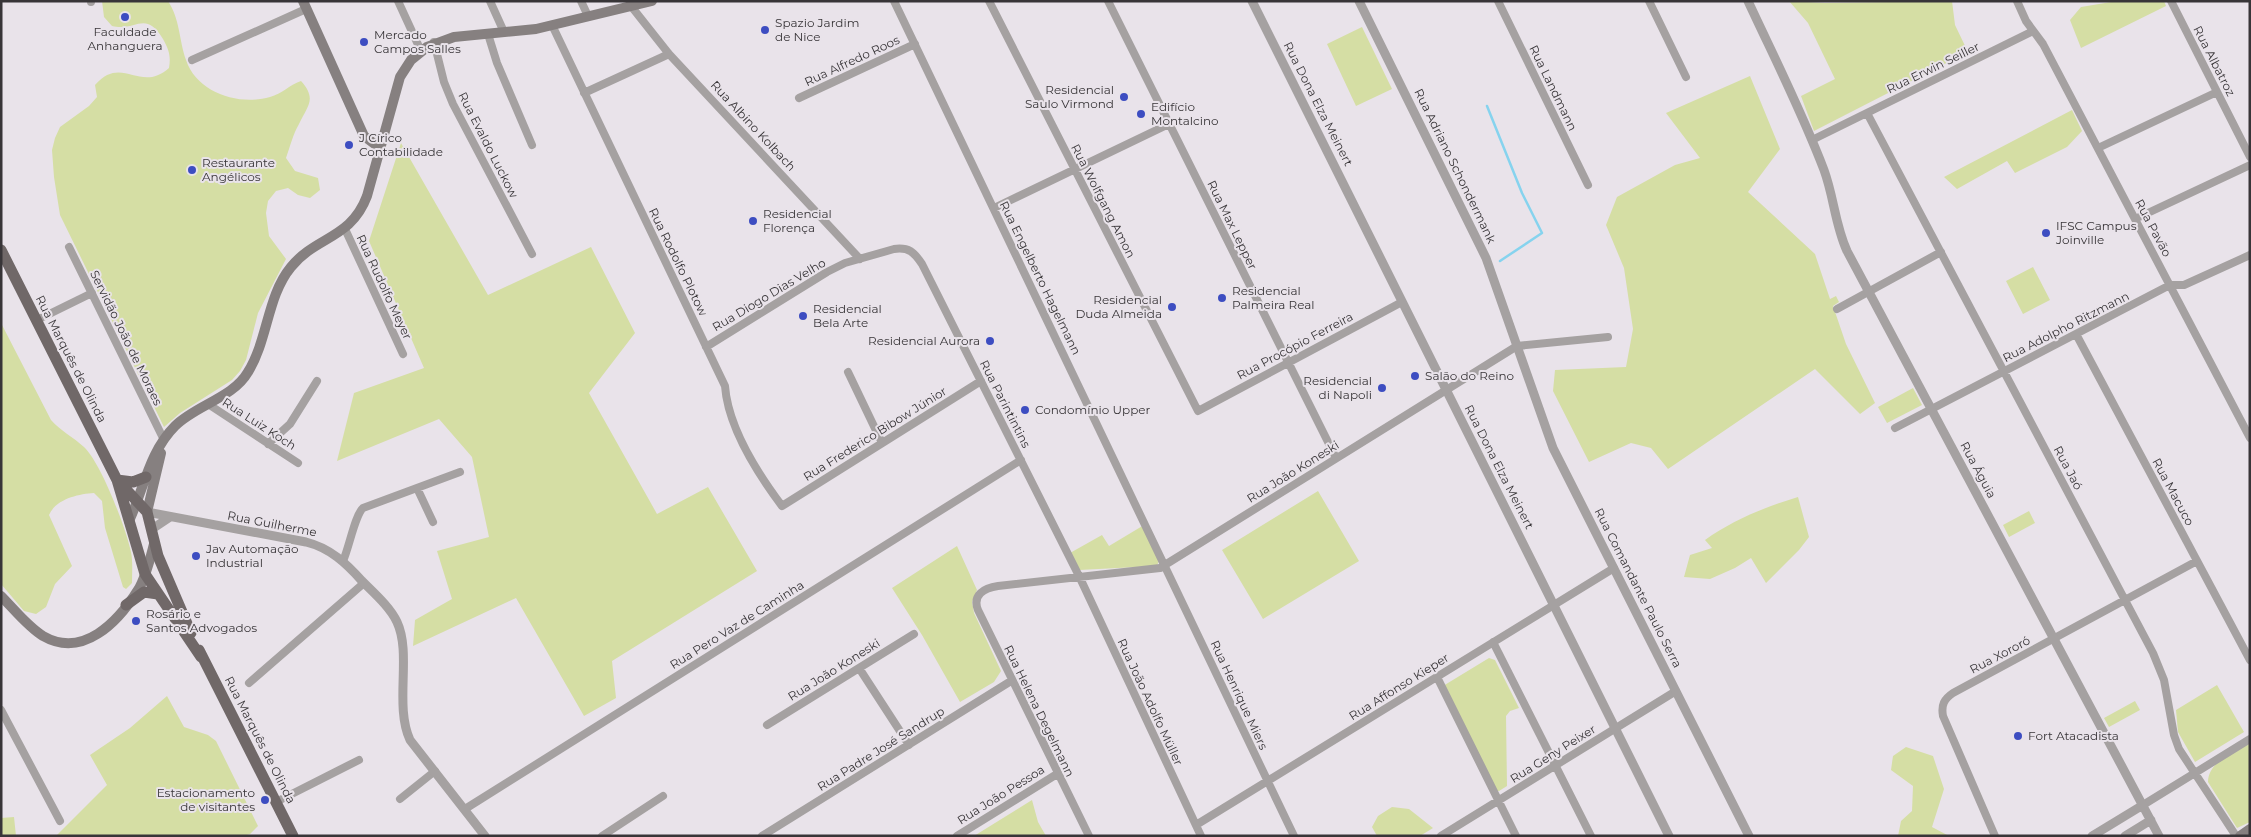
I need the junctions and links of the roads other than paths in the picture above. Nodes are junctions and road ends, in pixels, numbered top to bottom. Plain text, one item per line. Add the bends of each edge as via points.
1 (398, 1) edge
2 (490, 1) edge
3 (582, 1) edge
4 (652, 1) edge
5 (894, 1) edge
6 (989, 1) edge
7 (1108, 1) edge
8 (1252, 1) edge
9 (1359, 1) edge
10 (1498, 1) edge
11 (1649, 1) edge
12 (1748, 1) edge
13 (2017, 1) edge
14 (2171, 1) edge
15 (304, 5) edge
16 (631, 6) junction
17 (588, 16) junction
18 (552, 26) junction
19 (2033, 31) junction
20 (504, 32) junction
21 (488, 34) junction
22 (434, 42) junction
23 (915, 44) junction
24 (421, 51) junction
25 (669, 54) junction
26 (192, 60) dead end
27 (1686, 77) dead end
28 (2217, 92) junction
29 (584, 93) junction
30 (799, 98) dead end
31 (1867, 112) junction
32 (1169, 124) junction
33 (1812, 140) junction
34 (532, 145) dead end
35 (380, 148) junction
36 (2098, 148) junction
37 (2250, 157) edge
38 (2250, 165) edge
39 (1074, 170) junction
40 (1588, 185) dead end
41 (994, 208) junction
42 (2135, 218) junction
43 (345, 229) junction
44 (69, 247) dead end
45 (903, 248) joint
46 (1, 250) edge
47 (1941, 252) junction
48 (532, 254) dead end
49 (2250, 255) edge
50 (860, 259) junction
51 (2170, 285) junction
52 (1868, 291) junction
53 (92, 293) junction
54 (1402, 302) junction
55 (1837, 309) dead end
56 (37, 320) junction
57 (2076, 334) junction
58 (1608, 337) dead end
59 (1517, 346) junction
60 (706, 347) junction
61 (403, 354) dead end
62 (1288, 363) junction
63 (2004, 371) junction
64 (848, 372) dead end
65 (317, 381) dead end
66 (981, 381) junction
67 (1446, 390) junction
68 (208, 404) junction
69 (1931, 409) junction
70 (1198, 411) joint
71 (1895, 428) dead end
72 (2250, 438) edge
73 (164, 440) junction
74 (882, 443) junction
75 (268, 444) junction
76 (1336, 458) junction
77 (1020, 460) junction
78 (298, 463) dead end
79 (460, 472) dead end
80 (146, 477) junction
81 (117, 480) junction
82 (416, 488) junction
83 (138, 502) junction
84 (782, 506) joint
85 (147, 512) junction
86 (170, 517) junction
87 (129, 521) junction
88 (433, 522) dead end
89 (152, 529) junction
90 (154, 544) junction
91 (137, 552) junction
92 (343, 561) junction
93 (2197, 561) junction
94 (1165, 564) junction
95 (1614, 568) junction
96 (145, 574) junction
97 (1080, 578) junction
98 (364, 582) junction
99 (158, 594) junction
100 (979, 594) joint
101 (1, 596) edge
102 (2125, 600) junction
103 (1554, 604) junction
104 (126, 606) junction
105 (914, 634) dead end
106 (2054, 638) junction
107 (1493, 642) junction
108 (202, 657) junction
109 (2250, 660) edge
110 (859, 668) junction
111 (1437, 677) junction
112 (1011, 681) junction
113 (249, 684) dead end
114 (1676, 691) junction
115 (1, 710) edge
116 (767, 725) dead end
117 (1616, 728) junction
118 (2250, 739) edge
119 (908, 745) junction
120 (359, 760) dead end
121 (1556, 765) junction
122 (435, 771) junction
123 (2195, 773) junction
124 (1057, 774) junction
125 (1268, 781) junction
126 (663, 796) dead end
127 (400, 798) dead end
128 (1498, 800) junction
129 (276, 802) junction
130 (2143, 805) junction
131 (465, 809) junction
132 (2151, 820) junction
133 (60, 821) dead end
134 (1196, 825) junction
135 (2250, 829) edge
136 (293, 836) edge
137 (485, 836) edge
138 (602, 836) edge
139 (762, 836) edge
140 (957, 836) edge
141 (1089, 836) edge
142 (1201, 836) edge
143 (1294, 836) edge
144 (1440, 836) edge
145 (1516, 836) edge
146 (1591, 836) edge
147 (1670, 836) edge
148 (1749, 836) edge
149 (1995, 836) edge
150 (2092, 836) edge
151 (2125, 836) edge
152 (2159, 836) edge
153 (2238, 836) edge

1 - 24 street
2 - 20 street
3 - 17 street
4 - 16 main road
5 - 23 street, Rua Engelberto Hagelmann
6 - 39 street, Rua Wolfgang Amon
7 - 32 street, Rua Max Lepper
8 - 54 street, Rua Dona Elza Meinert
9 - 59 street, Rua Adriano Schondermank via 1482,249
10 - 40 street, Rua Landmann
11 - 27 street
12 - 33 street, Rua Águia
13 - 19 street
14 - 28 street, Rua Albatroz
15 - 26 street
15 - 35 main road via 364,136
16 - 17 main road
16 - 25 street, Rua Albino Kolbach
17 - 18 main road
18 - 20 main road
18 - 29 street, Rua Rodolfo Plotow
19 - 31 street, Rua Erwin Seiller
19 - 36 street, Rua Pavão
20 - 21 main road
21 - 22 main road
21 - 34 street
22 - 24 main road
22 - 48 street, Rua Evaldo Luckow via 448,93
23 - 30 street, Rua Alfredo Roos
23 - 41 street, Rua Engelberto Hagelmann
24 - 35 main road via 400,77
25 - 29 street
25 - 50 street, Rua Albino Kolbach
28 - 36 street
28 - 37 street, Rua Albatroz
29 - 60 street, Rua Rodolfo Plotow
31 - 33 street, Rua Erwin Seiller
31 - 47 street, Rua Jaó
32 - 39 street
32 - 62 street, Rua Max Lepper
33 - 52 street, Rua Águia via 1830,187 1842,241
35 - 43 main road via 364,204
36 - 42 street, Rua Pavão
38 - 42 street
39 - 41 street
39 - 70 street, Rua Wolfgang Amon
41 - 94 street, Rua Engelberto Hagelmann
42 - 51 street, Rua Pavão
43 - 61 street, Rua Rudolfo Meyer
43 - 68 main road via 304,254 289,269 280,284 255,360 247,374 233,388
44 - 53 street, Servidão João de Moraes
45 - 50 street, Rua Diogo Dias Velho
45 - 66 street, Rua Parintintins via 912,251 922,264
46 - 56 main road, Rua Marquês de Olinda
47 - 52 street
47 - 63 street, Rua Jaó
49 - 51 street, Rua Adolpho Ritzmann via 2184,285
50 - 60 street, Rua Diogo Dias Velho via 827,272
51 - 57 street, Rua Adolpho Ritzmann
51 - 72 street, Rua Pavão
52 - 55 street
52 - 69 street, Rua Águia
53 - 56 street
53 - 73 street, Servidão João de Moraes
54 - 62 street, Rua Procópio Ferreira
54 - 67 street, Rua Dona Elza Meinert
56 - 81 main road, Rua Marquês de Olinda
57 - 63 street, Rua Adolpho Ritzmann
57 - 93 street, Rua Macuco
58 - 59 street, Rua João Koneski
59 - 67 street, Rua João Koneski
59 - 95 street, Rua Comandante Paulo Serra via 1553,448
60 - 84 street, Rua Rodolfo Plotow via 725,386 727,409 732,420
62 - 70 street, Rua Procópio Ferreira
62 - 76 street, Rua Max Lepper
63 - 69 street, Rua Adolpho Ritzmann
63 - 102 street, Rua Jaó
64 - 74 street
65 - 75 street via 290,424
66 - 74 street, Rua Frederico Bibow Júnior
66 - 77 street, Rua Parintintins
67 - 76 street, Rua João Koneski
67 - 103 street, Rua Dona Elza Meinert
68 - 73 main road via 185,418
68 - 75 street, Rua Luiz Koch
69 - 71 street, Rua Adolpho Ritzmann
69 - 106 street, Rua Águia
73 - 80 main road
73 - 85 main road
74 - 84 street, Rua Frederico Bibow Júnior
75 - 78 street, Rua Luiz Koch
76 - 94 street, Rua João Koneski
77 - 97 street, Rua Parintintins
77 - 131 street, Rua Pero Vaz de Caminha
79 - 82 street
80 - 81 main road via 133,482
80 - 83 main road
81 - 83 main road, Rua Marquês de Olinda
81 - 87 main road, Rua Marquês de Olinda
82 - 88 street
82 - 92 street via 359,511
83 - 85 main road, Rua Marquês de Olinda
83 - 87 main road
85 - 86 street, Rua Guilherme
85 - 87 main road via 137,514
85 - 89 main road, Rua Marquês de Olinda
86 - 89 street
86 - 92 street, Rua Guilherme via 306,542 325,548
87 - 91 main road, Rua Marquês de Olinda
89 - 90 main road, Rua Marquês de Olinda
90 - 91 main road via 144,553
90 - 96 main road
90 - 108 main road, Rua Marquês de Olinda
91 - 96 main road, Rua Marquês de Olinda
91 - 104 main road via 137,576
92 - 98 street, Rua Guilherme
93 - 102 street, Rua Xororó
93 - 109 street, Rua Macuco
94 - 97 street, Rua João Koneski via 1155,570
94 - 125 street, Rua Henrique Miers
95 - 103 street, Rua Affonso Kieper
95 - 114 street, Rua Comandante Paulo Serra
96 - 99 main road, Rua Marquês de Olinda
96 - 104 main road
97 - 100 street, Rua João Koneski via 998,586
97 - 134 street, Rua João Adolfo Müller
98 - 113 street
98 - 122 street, Rua Guilherme via 391,612 400,629 405,724 410,740
99 - 104 main road via 144,592
99 - 108 main road, Rua Marquês de Olinda
100 - 112 street, Rua Helena Degelmann via 976,601 978,610
101 - 104 main road via 41,635 61,642 80,642 99,634
102 - 106 street, Rua Xororó
102 - 123 street, Rua Jaó via 2159,666 2176,742
103 - 107 street, Rua Affonso Kieper
103 - 117 street, Rua Dona Elza Meinert
105 - 110 street, Rua João Koneski
106 - 130 street, Rua Águia
106 - 149 street, Rua Xororó via 1953,693 1942,705 1943,716
107 - 111 street, Rua Affonso Kieper
107 - 121 street
108 - 129 main road, Rua Marquês de Olinda
110 - 116 street, Rua João Koneski
110 - 119 street
111 - 125 street, Rua Affonso Kieper
111 - 128 street
112 - 119 street, Rua Padre José Sandrup
112 - 124 street, Rua Helena Degelmann
114 - 117 street, Rua Geny Peixer
114 - 148 street, Rua Comandante Paulo Serra
115 - 133 street
117 - 121 street, Rua Geny Peixer
117 - 147 street, Rua Dona Elza Meinert
118 - 123 street
119 - 139 street, Rua Padre José Sandrup
120 - 129 street
121 - 128 street, Rua Geny Peixer
121 - 146 street
122 - 127 street
122 - 131 street, Rua Guilherme
123 - 130 street
123 - 153 street, Rua Jaó
124 - 140 street, Rua João Pessoa
124 - 141 street, Rua Helena Degelmann
125 - 134 street, Rua Affonso Kieper
125 - 143 street, Rua Henrique Miers
126 - 138 street
128 - 144 street, Rua Geny Peixer
128 - 145 street
129 - 136 main road, Rua Marquês de Olinda
130 - 132 street, Rua Águia
130 - 150 street
131 - 137 street, Rua Guilherme
132 - 151 street
132 - 152 street, Rua Águia
134 - 142 street, Rua João Adolfo Müller
135 - 153 main road

